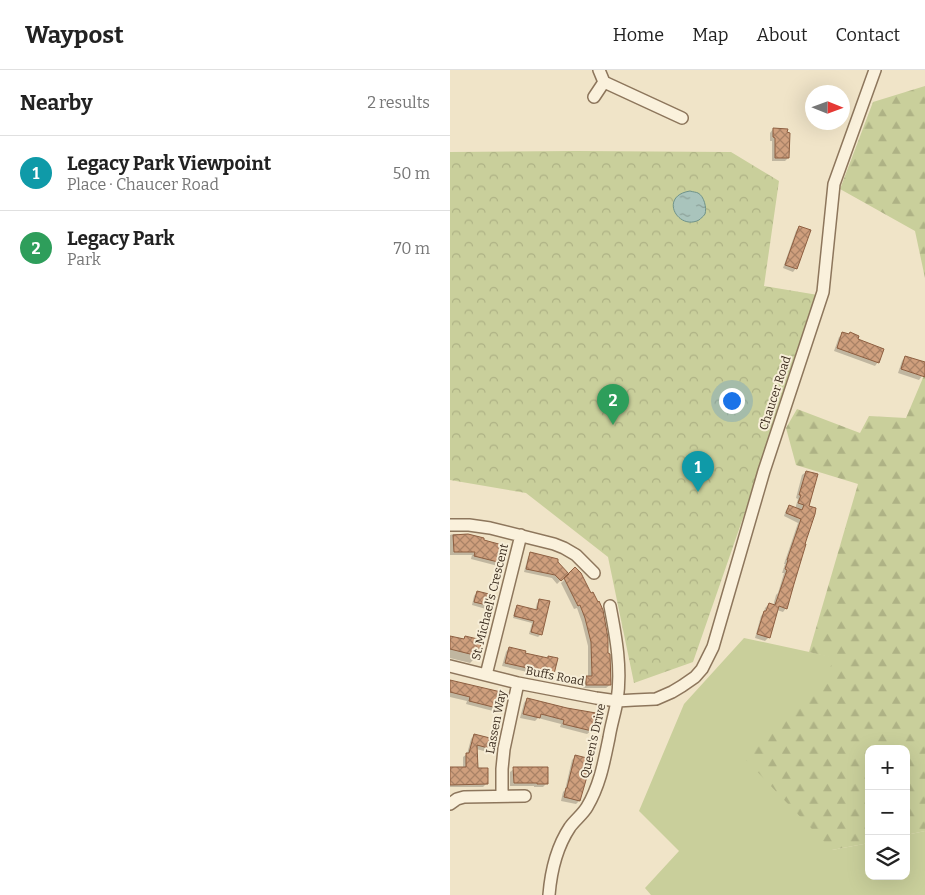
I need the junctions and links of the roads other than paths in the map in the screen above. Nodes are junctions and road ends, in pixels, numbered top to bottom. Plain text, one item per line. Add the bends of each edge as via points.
1 (599, 70) edge
2 (875, 70) edge
3 (604, 82) junction
4 (594, 97) dead end
5 (682, 118) dead end
6 (450, 525) edge
7 (521, 535) junction
8 (594, 573) dead end
9 (610, 606) dead end
10 (450, 666) edge
11 (486, 675) junction
12 (518, 683) junction
13 (656, 699) joint
14 (617, 701) junction
15 (502, 796) junction
16 (524, 796) dead end
17 (450, 804) edge
18 (549, 895) edge

1 - 3 street
2 - 13 street, Chaucer Road via 834,184 823,292 764,471 713,647 695,677
3 - 4 street
3 - 5 street
6 - 7 street, St. Michael's Crescent via 469,525
7 - 8 street, St. Michael's Crescent via 564,548
7 - 11 street, St. Michael's Crescent
9 - 14 street, Queen's Drive via 618,653
10 - 11 street, Buffs Road
11 - 12 street, Buffs Road
12 - 14 street, Buffs Road
12 - 15 street, Lassen Way via 504,749
13 - 14 street, Buffs Road
14 - 18 street, Queen's Drive via 596,790 559,847 550,877
15 - 16 street
15 - 17 street via 464,797

